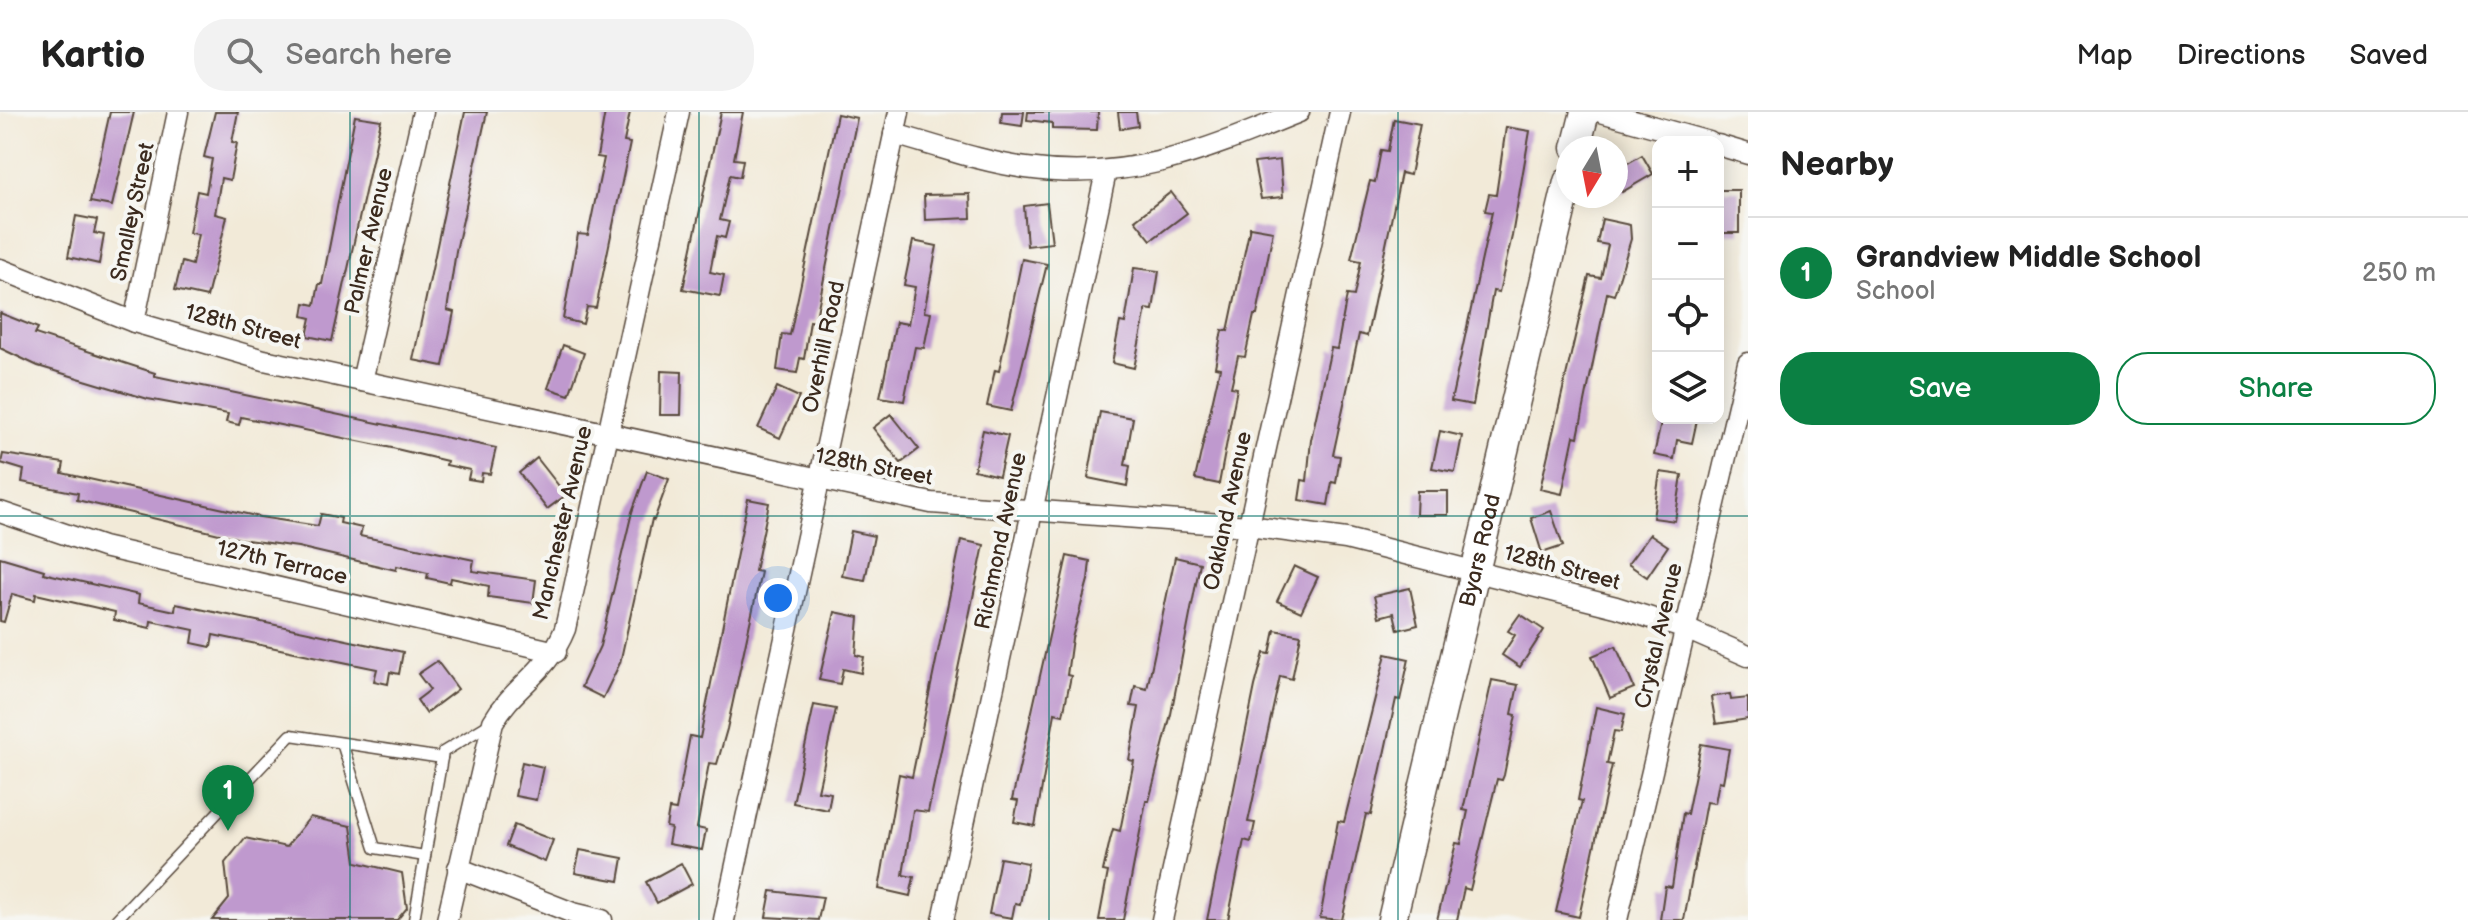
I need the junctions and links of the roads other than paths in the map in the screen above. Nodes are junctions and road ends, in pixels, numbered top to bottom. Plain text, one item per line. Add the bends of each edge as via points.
1 (178, 112) edge
2 (423, 112) edge
3 (679, 112) edge
4 (899, 112) edge
5 (1299, 112) edge
6 (1340, 112) edge
7 (1585, 112) edge
8 (1601, 112) edge
9 (894, 134) junction
10 (1579, 136) edge
11 (1687, 136) edge
12 (1724, 147) edge
13 (1748, 154) edge
14 (1106, 172) junction
15 (1562, 208) edge
16 (0, 269) edge
17 (134, 322) junction
18 (1748, 363) edge
19 (362, 381) junction
20 (607, 435) junction
21 (819, 481) junction
22 (0, 512) edge
23 (1032, 513) junction
24 (1249, 526) junction
25 (1474, 570) junction
26 (1686, 629) junction
27 (556, 652) junction
28 (1748, 656) edge
29 (493, 722) junction
30 (342, 743) junction
31 (442, 758) junction
32 (425, 856) junction
33 (458, 868) junction
34 (116, 920) edge
35 (414, 920) edge
36 (447, 920) edge
37 (602, 920) edge
38 (724, 920) edge
39 (943, 920) edge
40 (1162, 920) edge
41 (1392, 920) edge
42 (1617, 920) edge

1 - 17 street, Smalley Street
2 - 19 street, Palmer Avenue
3 - 20 street, Manchester Avenue
4 - 9 street, Overhill Road
5 - 14 street via 1202,152
6 - 24 street, Oakland Avenue
7 - 10 street
8 - 11 street
9 - 14 street via 1022,168
9 - 21 street, Overhill Road
12 - 13 street
14 - 23 street, Richmond Avenue
15 - 25 street, Byars Road
16 - 17 street, 128th Street
17 - 19 street, 128th Street via 264,360
18 - 26 street, Crystal Avenue
19 - 20 street, 128th Street
20 - 21 street, 128th Street
20 - 27 street, Manchester Avenue
21 - 23 street, 128th Street via 931,503
21 - 38 street, Overhill Road
22 - 27 street, 127th Terrace via 103,547
23 - 24 street, 128th Street
23 - 39 street, Richmond Avenue
24 - 25 street, 128th Street via 1346,539
24 - 40 street, Oakland Avenue
25 - 26 street, 128th Street
25 - 41 street, Byars Road
26 - 28 street, 128th Street
26 - 42 street, Crystal Avenue
27 - 29 street, Manchester Avenue
29 - 31 lane via 443,752
29 - 33 street, Manchester Avenue
30 - 31 lane
30 - 32 lane via 375,848
30 - 34 lane via 291,735
31 - 32 lane
32 - 35 lane
33 - 36 street, Manchester Avenue
33 - 37 street

